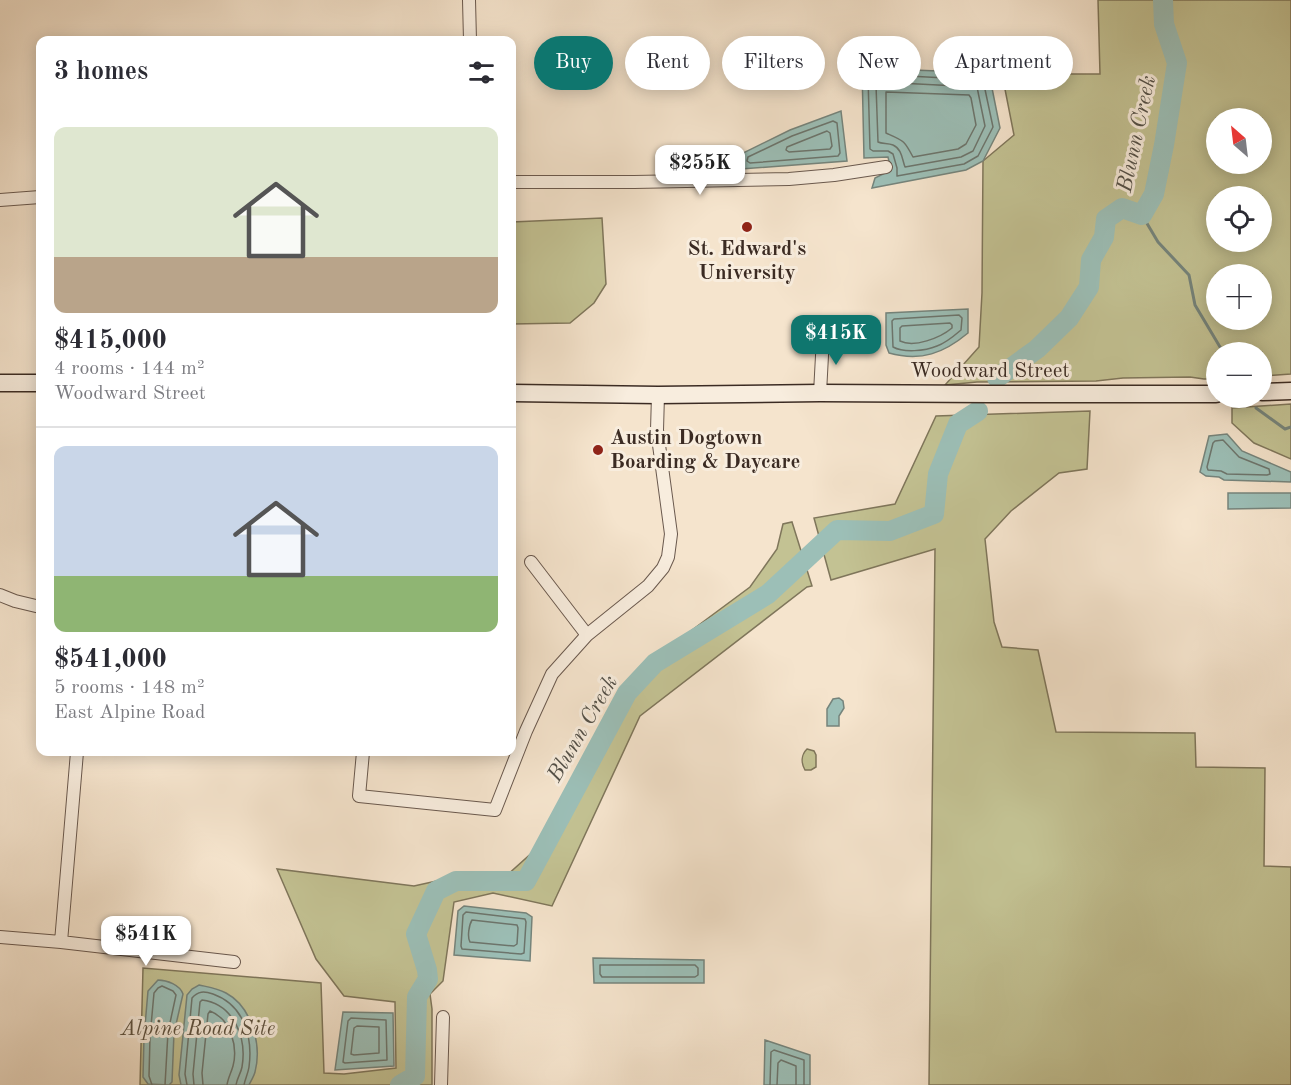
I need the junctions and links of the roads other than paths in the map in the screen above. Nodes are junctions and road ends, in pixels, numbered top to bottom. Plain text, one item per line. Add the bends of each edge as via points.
1 (469, 0) edge
2 (470, 36) edge
3 (886, 167) dead end
4 (516, 182) edge
5 (36, 197) edge
6 (0, 200) edge
7 (823, 337) dead end
8 (0, 383) edge
9 (36, 383) edge
10 (1291, 391) edge
11 (1272, 392) edge
12 (516, 393) edge
13 (820, 393) junction
14 (1206, 394) edge
15 (658, 395) junction
16 (531, 562) dead end
17 (0, 595) edge
18 (36, 606) edge
19 (587, 635) junction
20 (77, 756) edge
21 (363, 756) edge
22 (0, 937) edge
23 (61, 942) junction
24 (234, 962) dead end
25 (443, 1017) dead end
26 (441, 1085) edge

1 - 2 street
3 - 4 street via 789,179
5 - 6 street
7 - 13 street
8 - 9 street
10 - 11 street
12 - 15 street, Woodward Street
13 - 14 street, Woodward Street
13 - 15 street, Woodward Street
15 - 19 street via 657,430 671,534 668,557 648,586
16 - 19 street
17 - 18 street
19 - 21 street via 552,674 495,810 359,795
20 - 23 street
22 - 23 street
23 - 24 street
25 - 26 street

